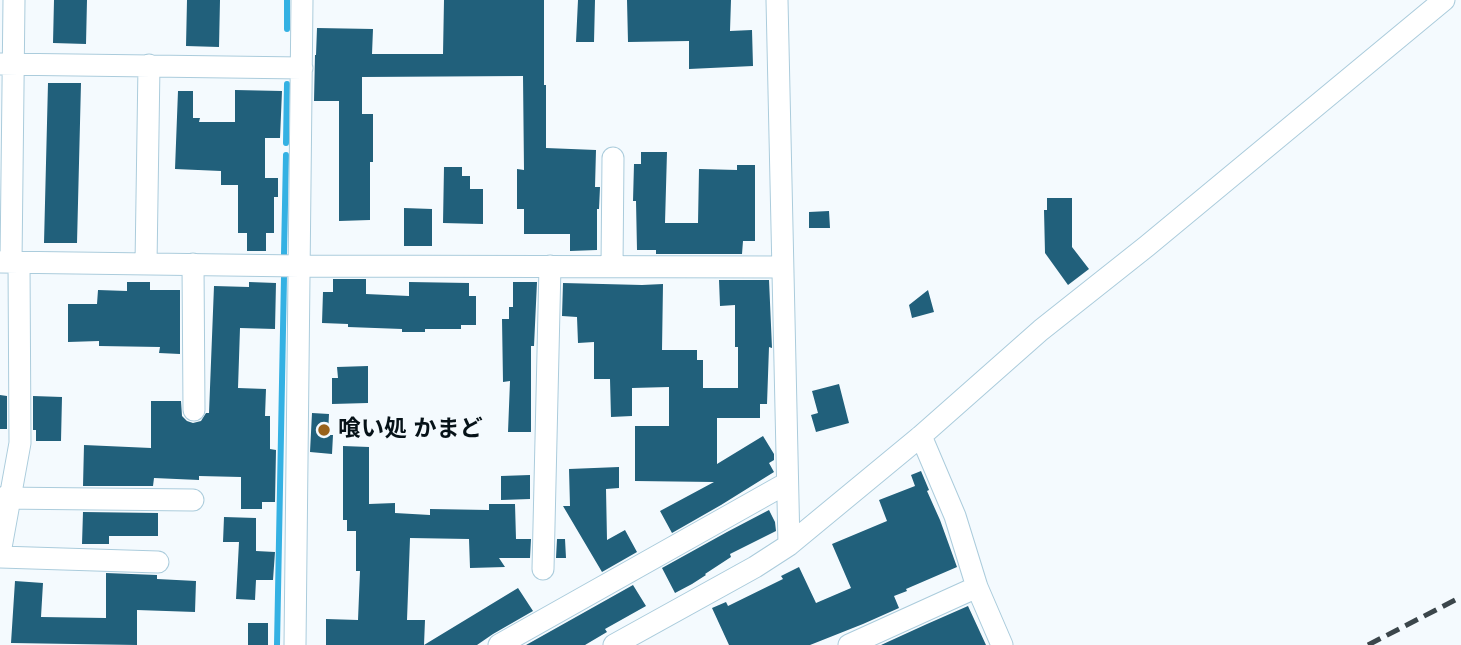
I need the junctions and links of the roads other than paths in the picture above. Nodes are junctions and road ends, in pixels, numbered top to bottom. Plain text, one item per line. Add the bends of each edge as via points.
1 (14, 0) edge
2 (302, 0) edge
3 (777, 0) edge
4 (1444, 0) edge
5 (7, 64) edge
6 (149, 65) junction
7 (302, 68) junction
8 (613, 158) dead end
9 (10, 262) edge
10 (146, 264) junction
11 (193, 264) junction
12 (300, 265) junction
13 (550, 266) junction
14 (612, 266) junction
15 (782, 267) junction
16 (194, 410) dead end
17 (921, 436) junction
18 (787, 484) junction
19 (5, 498) edge
20 (193, 500) dead end
21 (789, 545) junction
22 (0, 555) edge
23 (158, 562) dead end
24 (543, 569) dead end
25 (977, 587) junction
26 (295, 645) edge
27 (499, 645) edge
28 (614, 645) edge
29 (849, 645) edge
30 (1002, 645) edge

1 - 5 street
2 - 7 street
3 - 15 street
4 - 17 street via 1041,330
5 - 6 street
5 - 9 street
6 - 7 street
6 - 10 street
7 - 12 street
8 - 14 street
9 - 10 street
9 - 19 street via 20,443
10 - 11 street
11 - 12 street
11 - 16 street
12 - 13 street
12 - 26 street
13 - 14 street
13 - 24 street
14 - 15 street
15 - 18 street
17 - 21 street
17 - 25 street via 955,516
18 - 21 street
18 - 27 street
19 - 20 street
19 - 22 street
21 - 28 street
22 - 23 street
25 - 29 street
25 - 30 street

